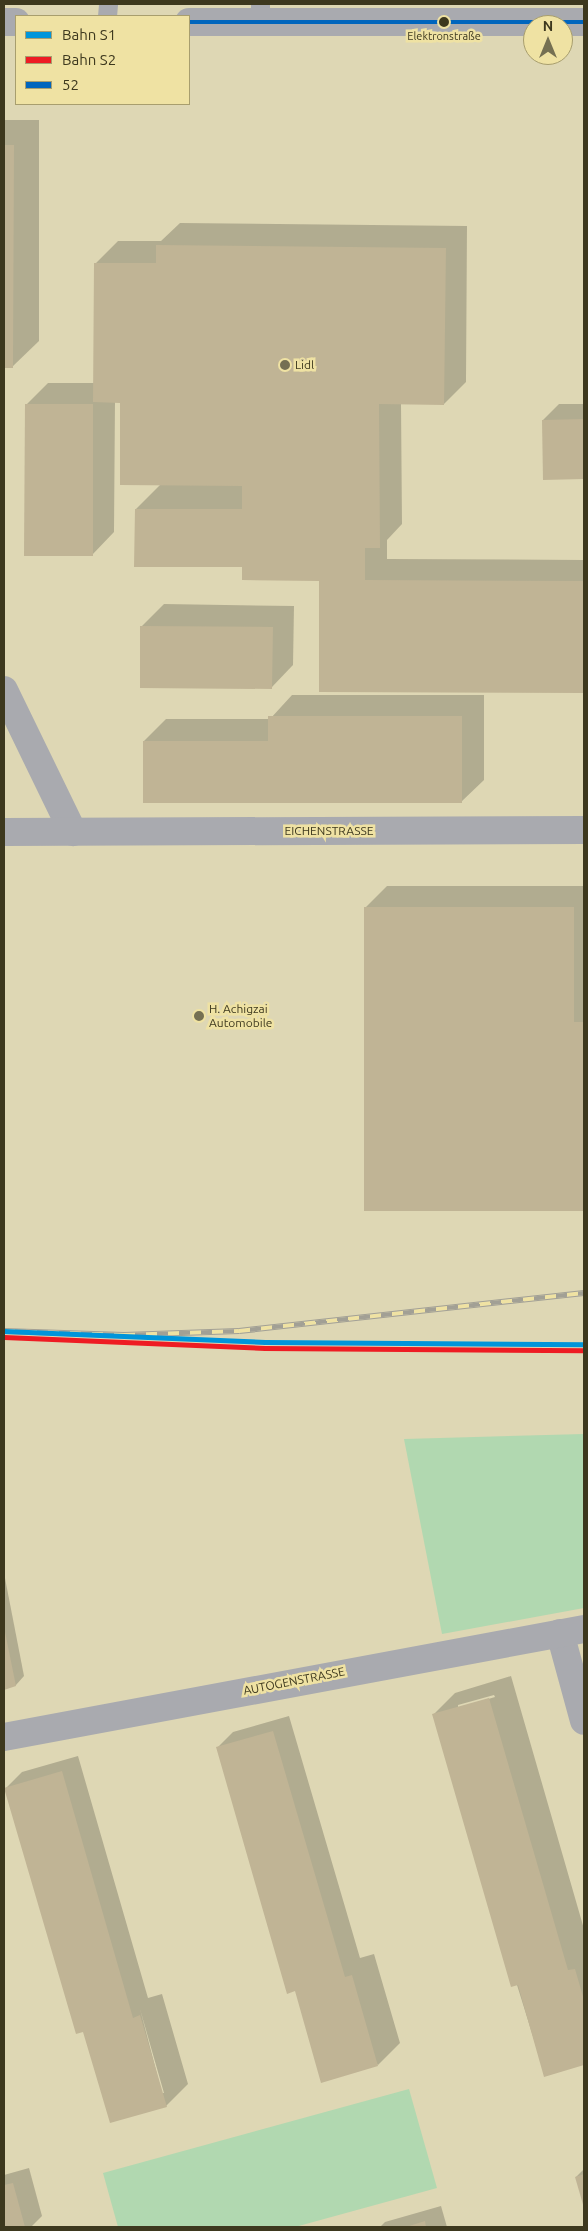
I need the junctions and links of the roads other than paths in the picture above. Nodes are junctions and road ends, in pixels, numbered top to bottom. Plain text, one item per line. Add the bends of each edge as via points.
1 (260, 13) edge
2 (190, 22) edge
3 (584, 22) edge
4 (4, 690) edge
5 (584, 830) edge
6 (4, 832) edge
7 (74, 832) junction
8 (572, 1631) edge
9 (584, 1720) edge
10 (4, 1737) edge

1 - 2 street
1 - 3 street
4 - 7 street
5 - 7 street, EICHENSTRASSE
6 - 7 street, EICHENSTRASSE
8 - 9 street
8 - 10 street, AUTOGENSTRASSE

